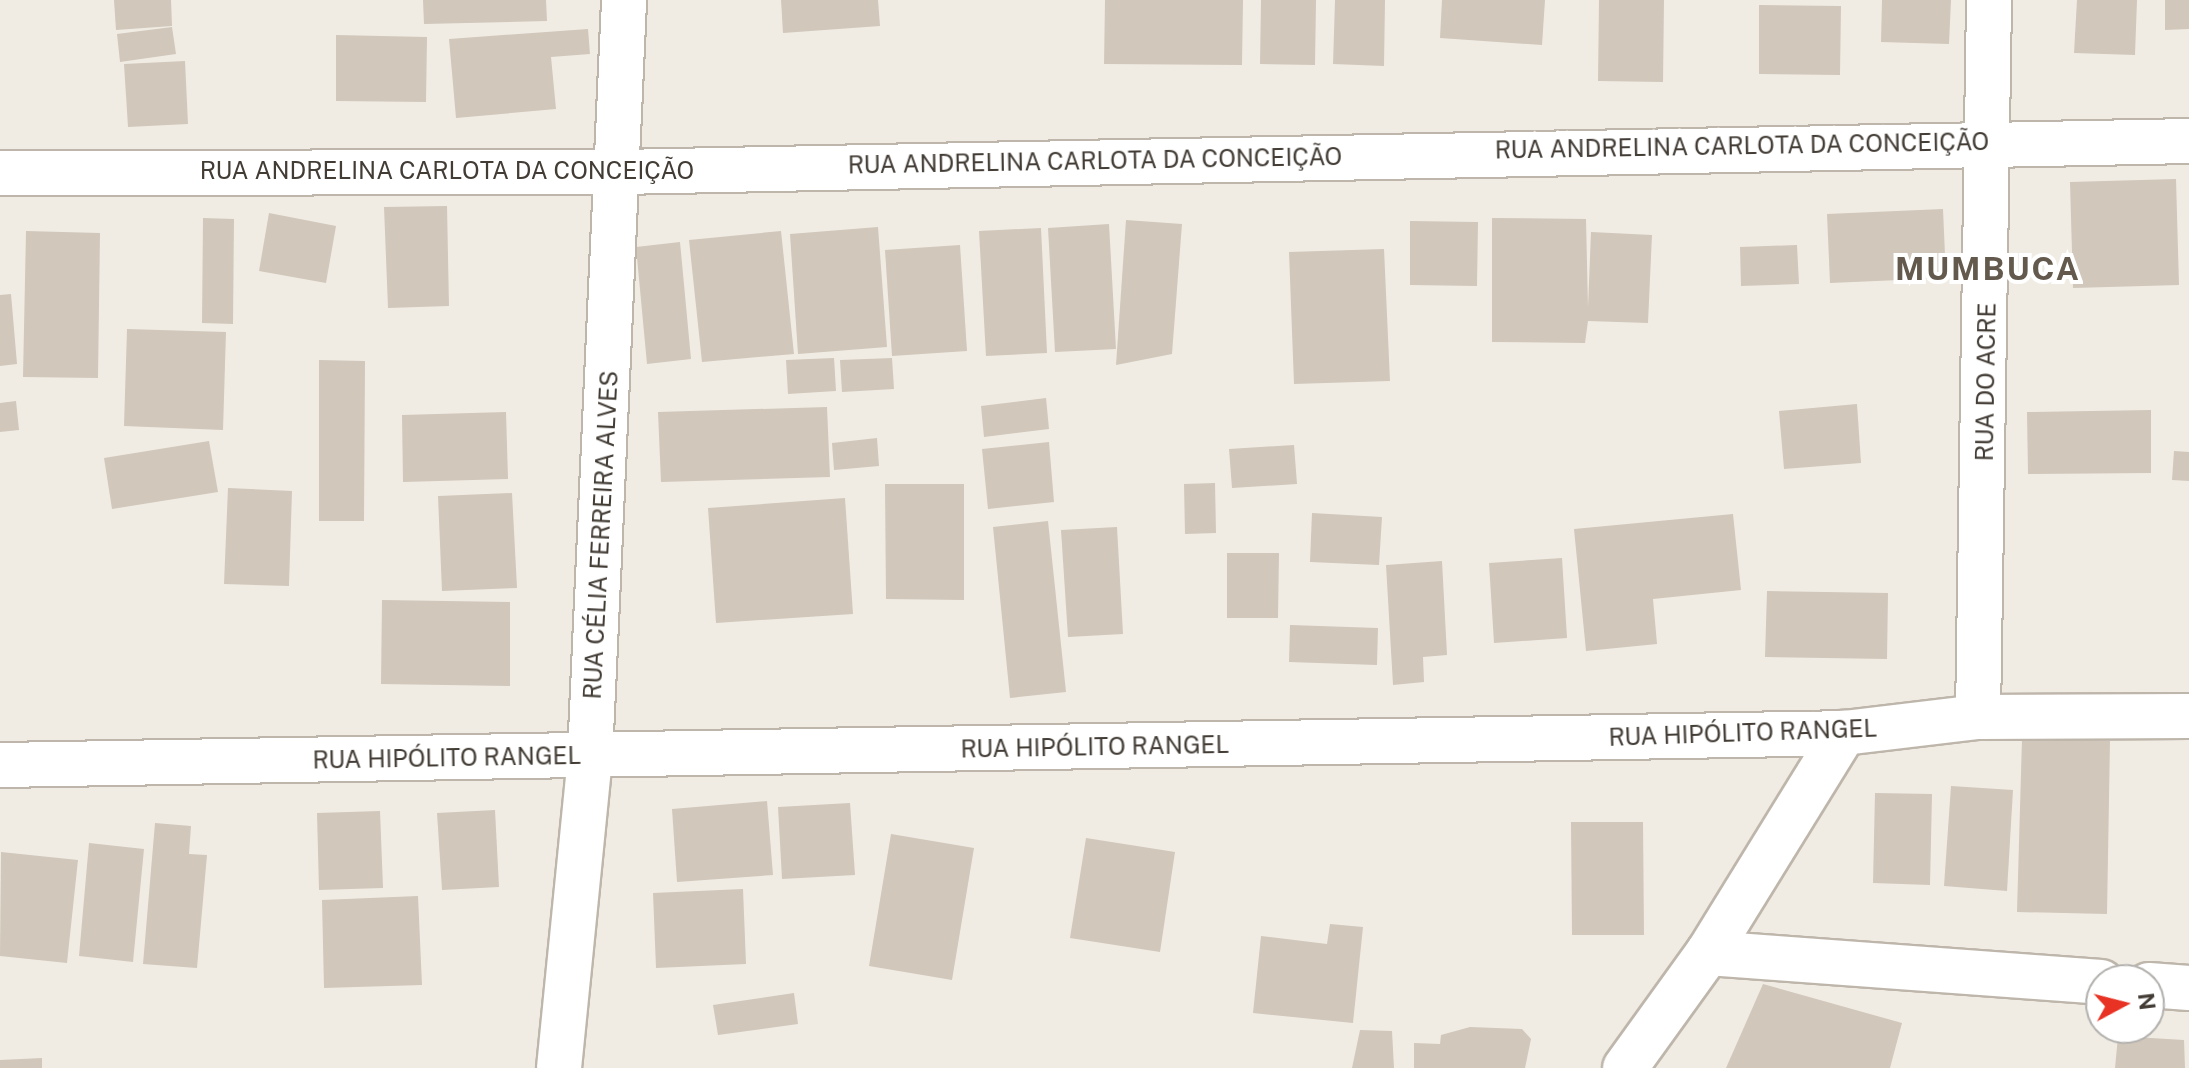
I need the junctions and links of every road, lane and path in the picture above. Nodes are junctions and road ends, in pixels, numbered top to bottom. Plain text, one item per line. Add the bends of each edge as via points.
1 (624, 0) edge
2 (1989, 0) edge
3 (1991, 141) junction
4 (2189, 141) edge
5 (619, 172) junction
6 (0, 173) edge
7 (2189, 716) edge
8 (1978, 717) junction
9 (1844, 733) junction
10 (590, 756) junction
11 (0, 765) edge
12 (1708, 953) junction
13 (2085, 981) edge
14 (2165, 986) edge
15 (2189, 988) edge
16 (559, 1068) edge
17 (1625, 1068) edge

1 - 5 street, RUA CÉLIA FERREIRA ALVES
2 - 3 street, RUA DO ACRE
3 - 4 street, RUA ANDRELINA CARLOTA DA CONCEIÇÃO
3 - 5 street, RUA ANDRELINA CARLOTA DA CONCEIÇÃO
3 - 8 street, RUA DO ACRE
5 - 6 street, RUA ANDRELINA CARLOTA DA CONCEIÇÃO
5 - 10 street, RUA CÉLIA FERREIRA ALVES
7 - 8 street, RUA HIPÓLITO RANGEL
8 - 9 street, RUA HIPÓLITO RANGEL
9 - 10 street, RUA HIPÓLITO RANGEL
9 - 12 street
10 - 11 street, RUA HIPÓLITO RANGEL
10 - 16 street, RUA CÉLIA FERREIRA ALVES
12 - 13 street
12 - 17 street
14 - 15 street

